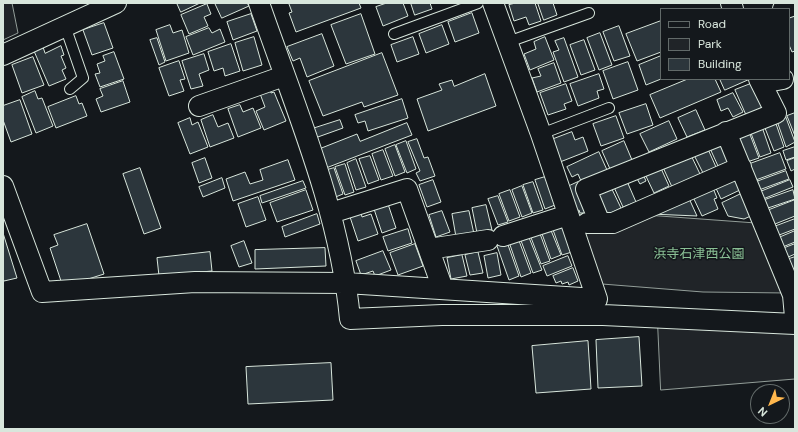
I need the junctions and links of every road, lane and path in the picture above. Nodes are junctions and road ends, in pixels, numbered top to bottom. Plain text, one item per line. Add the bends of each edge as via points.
1 (116, 3) edge
2 (259, 3) edge
3 (478, 3) edge
4 (493, 3) edge
5 (795, 5) edge
6 (785, 8) edge
7 (589, 13) dead end
8 (65, 26) junction
9 (394, 34) dead end
10 (508, 42) junction
11 (3, 55) edge
12 (284, 76) junction
13 (772, 80) edge
14 (760, 81) edge
15 (70, 89) dead end
16 (199, 106) dead end
17 (609, 108) dead end
18 (726, 132) junction
19 (541, 134) junction
20 (741, 167) junction
21 (3, 186) edge
22 (331, 213) junction
23 (570, 219) junction
24 (600, 223) junction
25 (429, 249) junction
26 (346, 283) junction
27 (443, 289) junction
28 (795, 317) edge
29 (795, 324) edge

1 - 8 street
2 - 12 street
3 - 9 lane
4 - 10 street
5 - 6 street
7 - 10 lane
8 - 11 street
8 - 15 lane via 83,78
10 - 19 street
12 - 16 street
12 - 22 street
13 - 14 street
14 - 18 street via 776,113
17 - 19 lane
18 - 20 street
18 - 24 street via 586,189
19 - 23 street
20 - 24 street via 613,223
20 - 28 street via 793,295
21 - 26 street via 42,292 195,282
22 - 25 street via 407,189
22 - 26 street
23 - 24 street
23 - 25 street via 495,238
23 - 27 street via 597,299
25 - 27 street
26 - 27 street
26 - 29 street via 350,319 442,315 603,315

